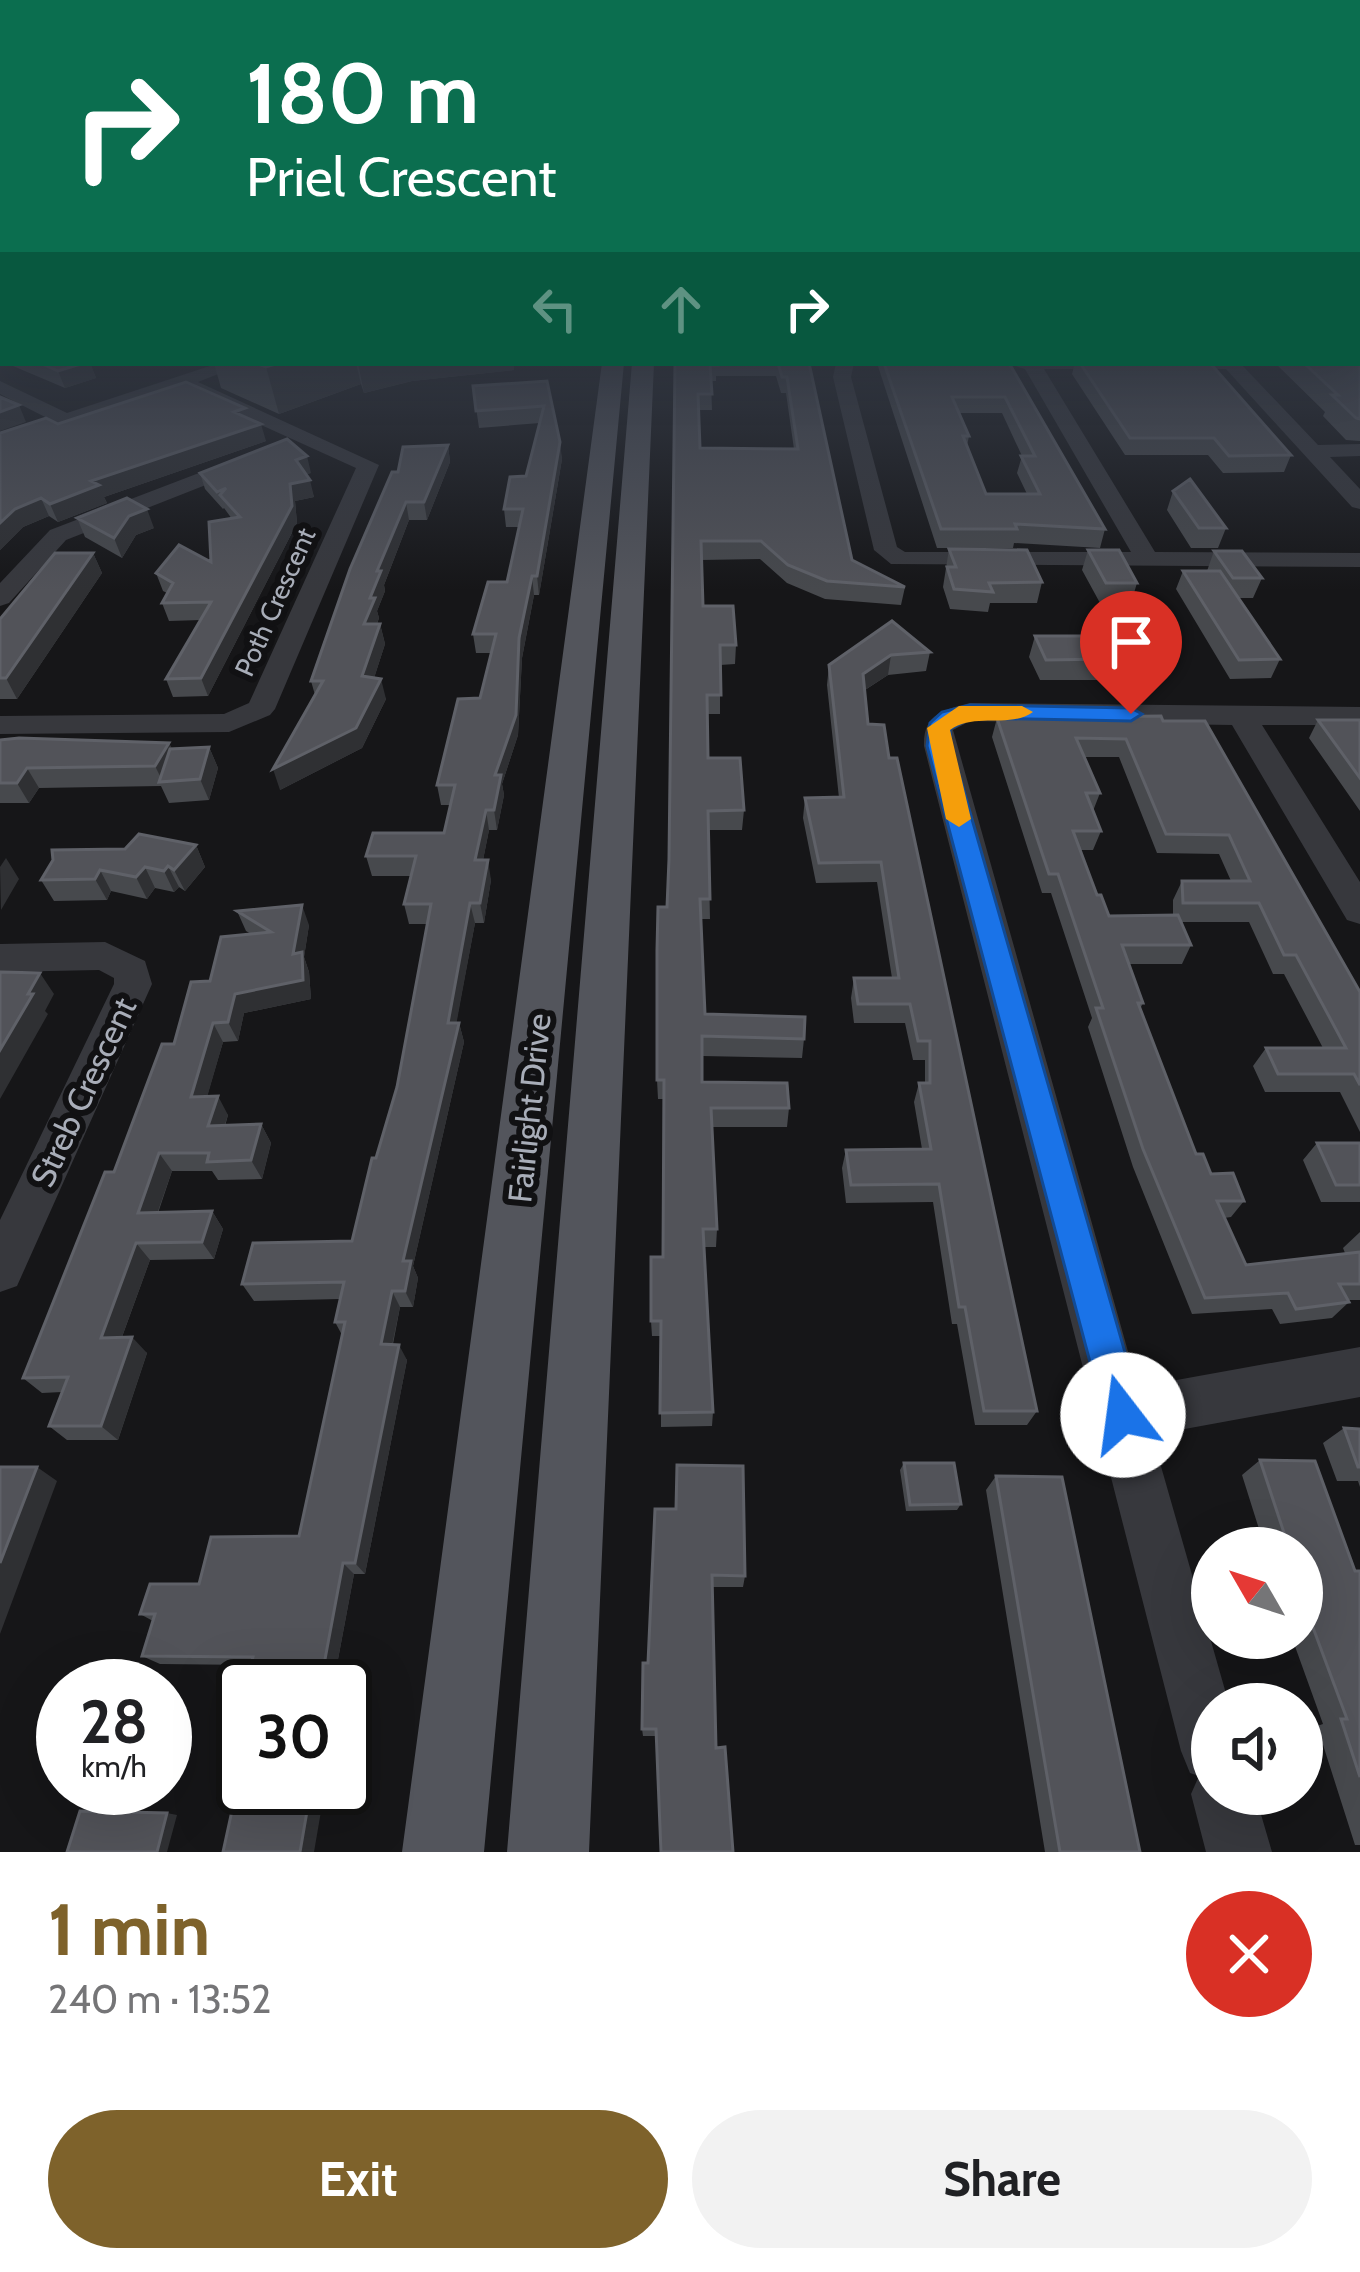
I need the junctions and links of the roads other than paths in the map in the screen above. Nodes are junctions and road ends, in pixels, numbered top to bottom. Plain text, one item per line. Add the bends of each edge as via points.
1 (63, 418) edge
2 (71, 418) edge
3 (263, 418) edge
4 (607, 418) edge
5 (640, 418) edge
6 (853, 418) edge
7 (1064, 418) edge
8 (1282, 418) edge
9 (66, 420) junction
10 (305, 437) junction
11 (0, 442) edge
12 (1312, 451) junction
13 (1360, 451) edge
14 (1360, 502) edge
15 (1148, 560) junction
16 (1360, 560) edge
17 (0, 598) edge
18 (1242, 716) junction
19 (1360, 716) edge
20 (0, 724) edge
21 (1360, 911) edge
22 (0, 958) edge
23 (0, 1270) edge
24 (1360, 1372) edge
25 (1123, 1415) junction
26 (1194, 1683) edge
27 (1229, 1815) edge
28 (442, 1852) edge
29 (548, 1852) edge
30 (1239, 1852) edge

1 - 9 street
2 - 9 street
3 - 10 street, Poth Crescent
4 - 28 main road, Fairlight Drive
5 - 29 main road, Fairlight Drive
6 - 15 street via 886,550 900,559
7 - 15 street
8 - 12 street
9 - 11 street
10 - 17 street via 58,536
10 - 20 street, Poth Crescent via 368,465 260,709 211,725
12 - 13 street
12 - 14 street
15 - 16 street
18 - 19 street
18 - 21 street
18 - 25 street via 970,712 938,728
22 - 23 street, Streb Crescent via 105,956 132,970 133,984
24 - 25 street
25 - 26 street
27 - 30 street

